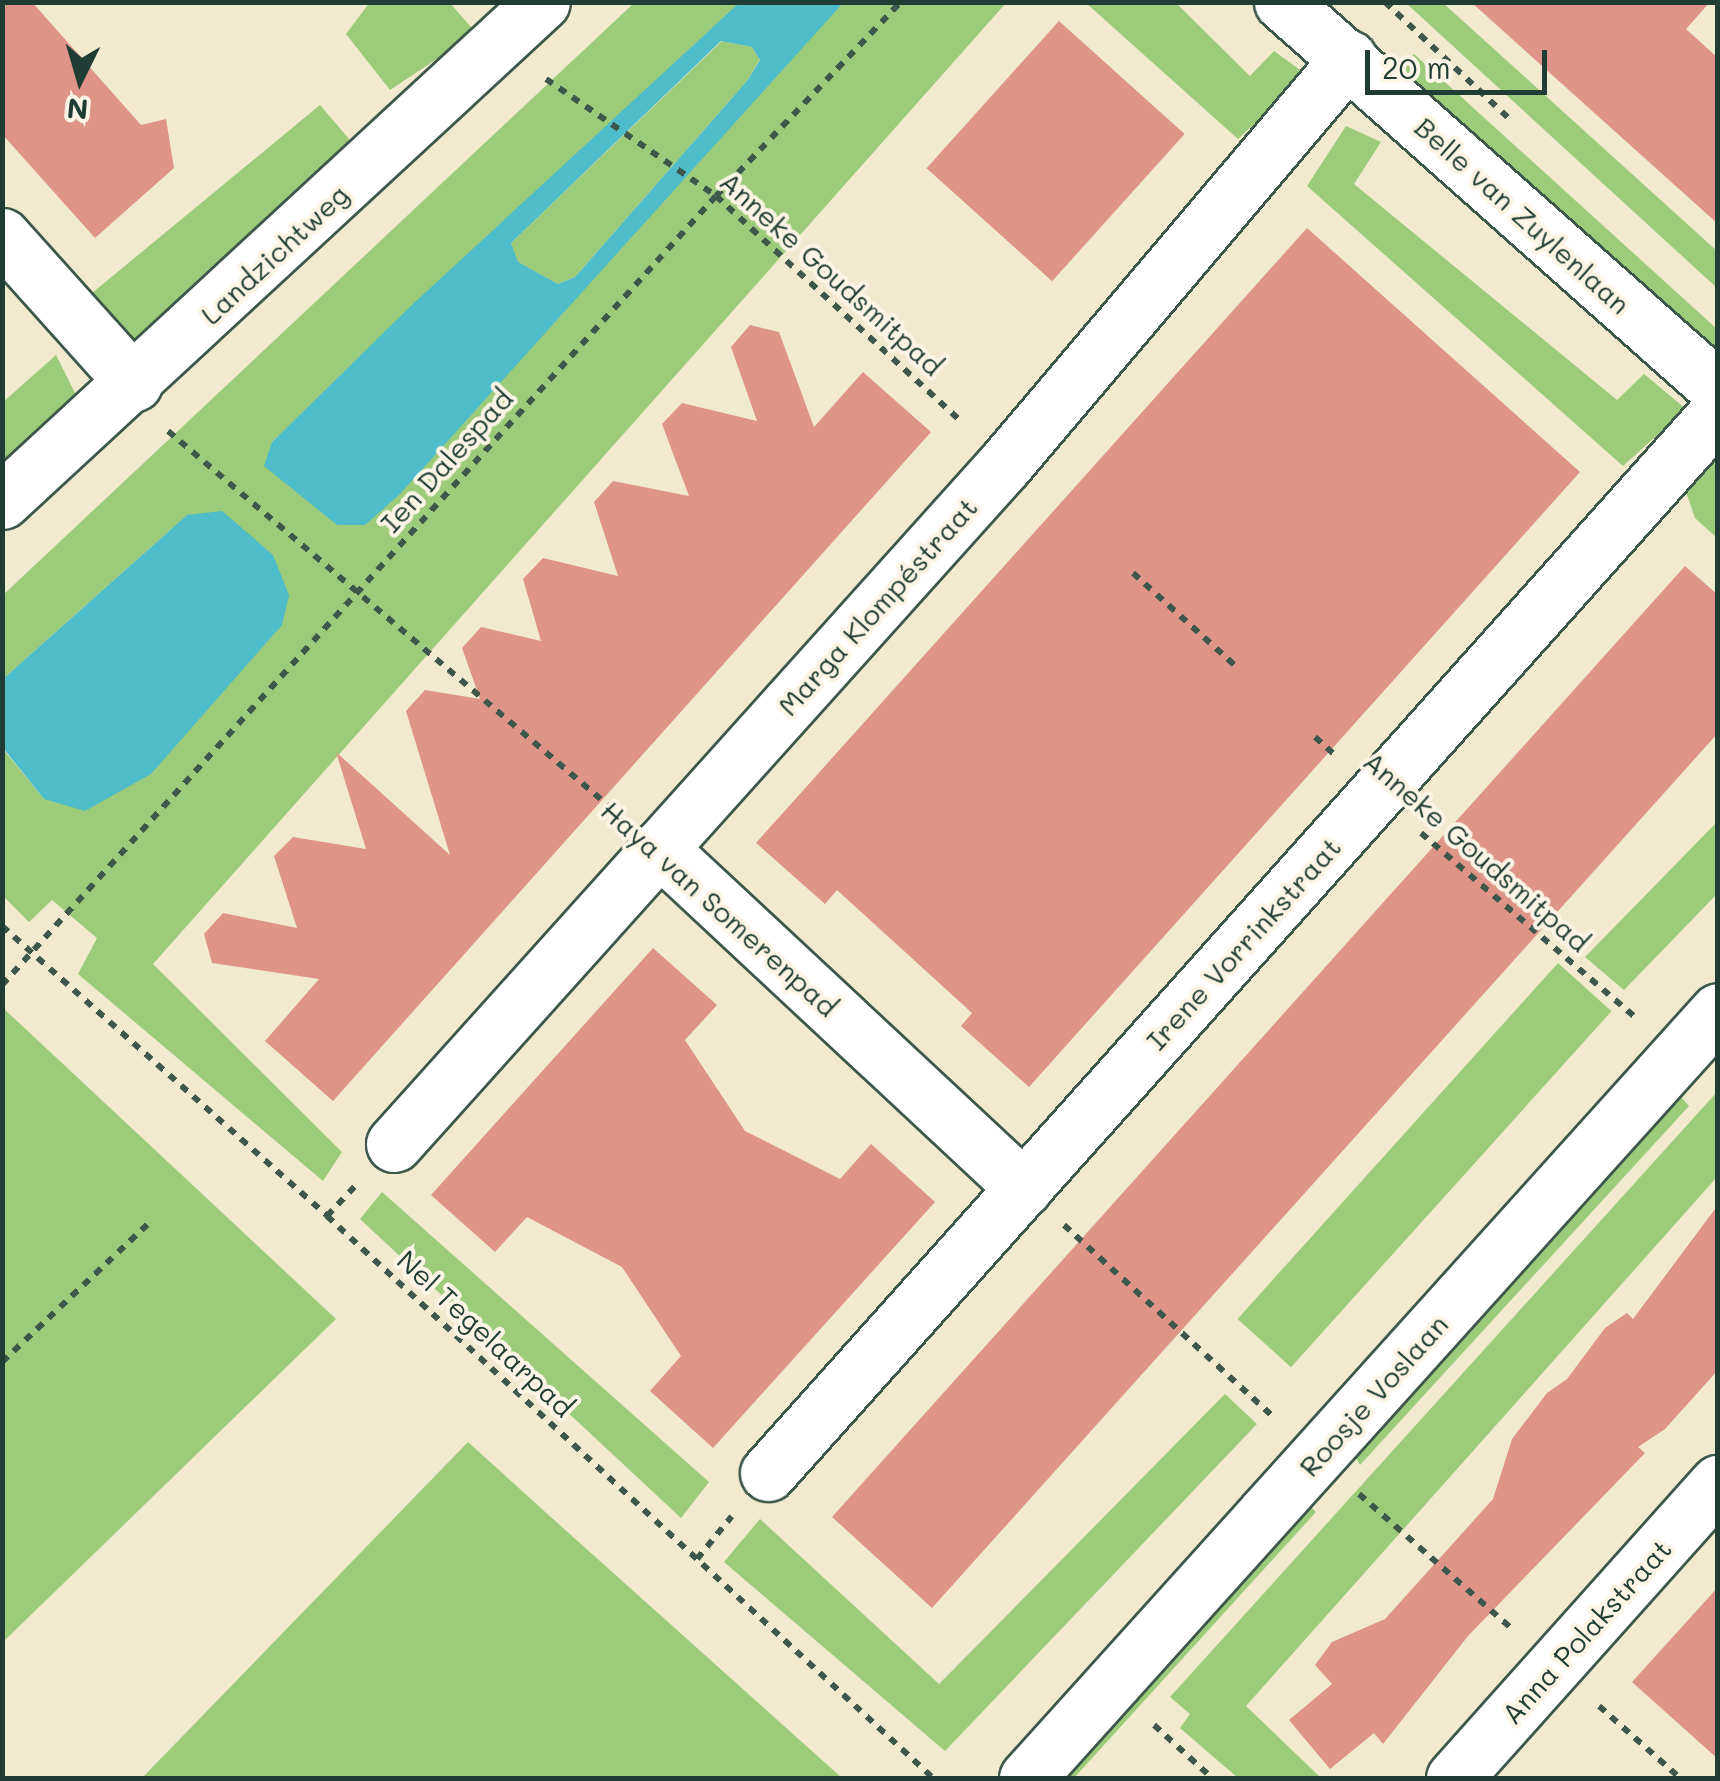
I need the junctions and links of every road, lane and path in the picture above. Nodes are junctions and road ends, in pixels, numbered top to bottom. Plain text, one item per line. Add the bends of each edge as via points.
1 (542, 2) edge
2 (901, 2) edge
3 (1282, 2) edge
4 (1349, 58) junction
5 (570, 95) dead end
6 (716, 196) junction
7 (2, 236) edge
8 (134, 383) junction
9 (1718, 390) edge
10 (1718, 412) edge
11 (181, 443) dead end
12 (1006, 464) junction
13 (2, 501) edge
14 (1134, 573) dead end
15 (356, 594) junction
16 (1240, 670) dead end
17 (1316, 737) dead end
18 (1377, 794) junction
19 (659, 848) junction
20 (2, 926) edge
21 (34, 956) junction
22 (2, 985) edge
23 (1611, 996) dead end
24 (1718, 1011) edge
25 (394, 1144) dead end
26 (1024, 1188) junction
27 (348, 1193) dead end
28 (326, 1216) junction
29 (152, 1220) dead end
30 (2, 1362) edge
31 (1246, 1390) dead end
32 (1316, 1459) junction
33 (768, 1473) dead end
34 (1718, 1483) edge
35 (717, 1535) dead end
36 (697, 1559) junction
37 (1553, 1665) junction
38 (1151, 1723) dead end
39 (928, 1777) edge
40 (1027, 1778) edge
41 (1212, 1778) edge
42 (1454, 1778) edge
43 (1680, 1778) edge

1 - 8 street, Landzichtweg
2 - 6 path, Ien Dalespad
3 - 4 street, Belle van Zuylenlaan
4 - 9 street, Belle van Zuylenlaan
4 - 12 street, Marga Klompéstraat
5 - 6 path, Anneke Goudsmitpad
6 - 12 path, Anneke Goudsmitpad via 802,268
6 - 15 path, Ien Dalespad
7 - 8 street
8 - 13 street, Landzichtweg
10 - 18 street, Irene Vorrinkstraat
11 - 15 path, Haya van Somerenpad
12 - 19 street, Marga Klompéstraat
14 - 16 path
15 - 19 path, Haya van Somerenpad
15 - 21 path, Ien Dalespad
17 - 18 path, Anneke Goudsmitpad
18 - 23 path, Anneke Goudsmitpad
18 - 26 street, Irene Vorrinkstraat
19 - 25 street, Marga Klompéstraat
19 - 26 street, Haya van Somerenpad
20 - 21 path, Nel Tegelaarpad
21 - 22 path, Ien Dalespad
21 - 28 path, Nel Tegelaarpad
24 - 32 street, Roosje Voslaan
26 - 31 path
26 - 33 street, Irene Vorrinkstraat
27 - 28 path
28 - 36 path, Nel Tegelaarpad
29 - 30 path
32 - 37 path
32 - 40 street, Roosje Voslaan
34 - 37 street, Anna Polakstraat
35 - 36 path
36 - 39 path, Nel Tegelaarpad
37 - 42 street, Anna Polakstraat
37 - 43 path
38 - 41 path

